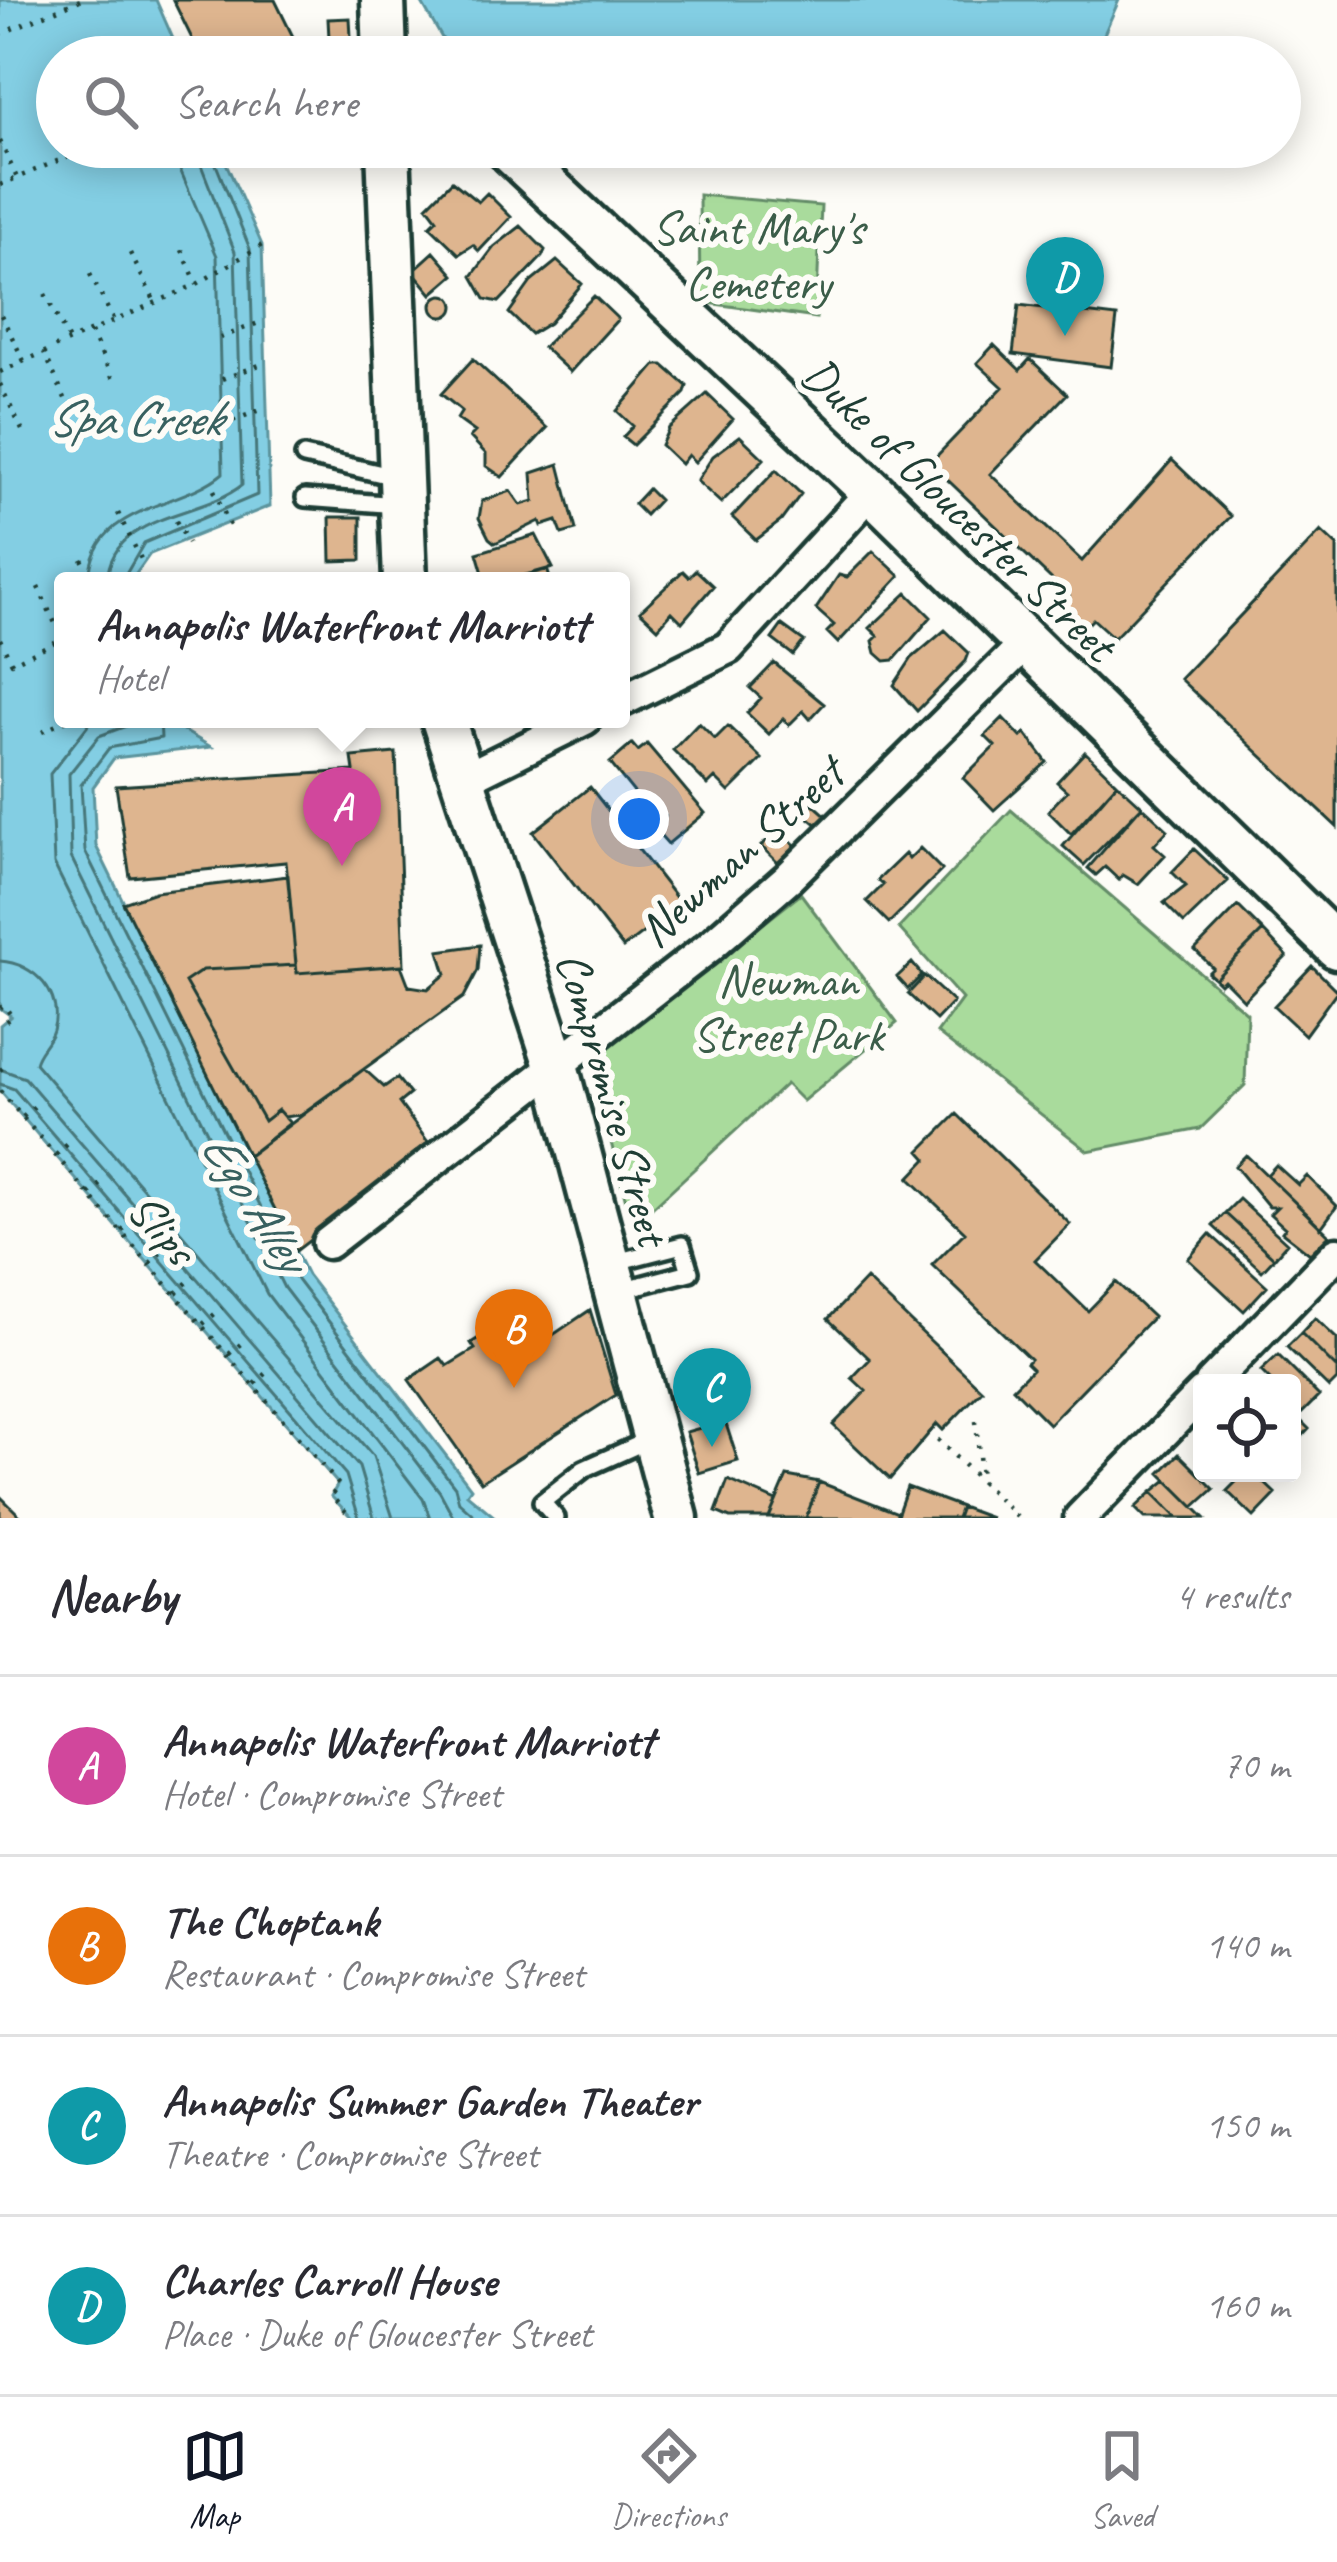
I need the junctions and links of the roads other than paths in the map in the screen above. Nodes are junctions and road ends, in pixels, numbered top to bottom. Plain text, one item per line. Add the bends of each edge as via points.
1 (389, 168) edge
2 (528, 168) edge
3 (304, 456) dead end
4 (398, 491) junction
5 (872, 491) junction
6 (305, 498) dead end
7 (404, 572) edge
8 (1027, 642) junction
9 (630, 697) edge
10 (446, 728) edge
11 (567, 728) edge
12 (462, 780) junction
13 (1337, 947) edge
14 (555, 1062) junction
15 (328, 1243) dead end
16 (1337, 1253) edge
17 (612, 1278) junction
18 (1220, 1374) edge
19 (1193, 1402) edge
20 (656, 1437) junction
21 (674, 1516) edge
22 (556, 1518) edge
23 (1081, 1518) edge

1 - 4 main road
2 - 5 main road, Duke of Gloucester Street
3 - 4 lane
4 - 6 lane
4 - 7 main road
5 - 8 main road, Duke of Gloucester Street
5 - 9 street via 728,648
8 - 13 main road, Duke of Gloucester Street
8 - 14 street, Newman Street via 788,878
10 - 12 main road, Compromise Street
11 - 12 street
12 - 14 main road, Compromise Street
14 - 15 street, Newman Street
14 - 17 main road, Compromise Street
16 - 18 street
17 - 17 lane via 682,1245 689,1272
17 - 20 main road, Compromise Street
19 - 23 street
20 - 21 main road, Compromise Street
20 - 22 lane via 584,1469 542,1502

